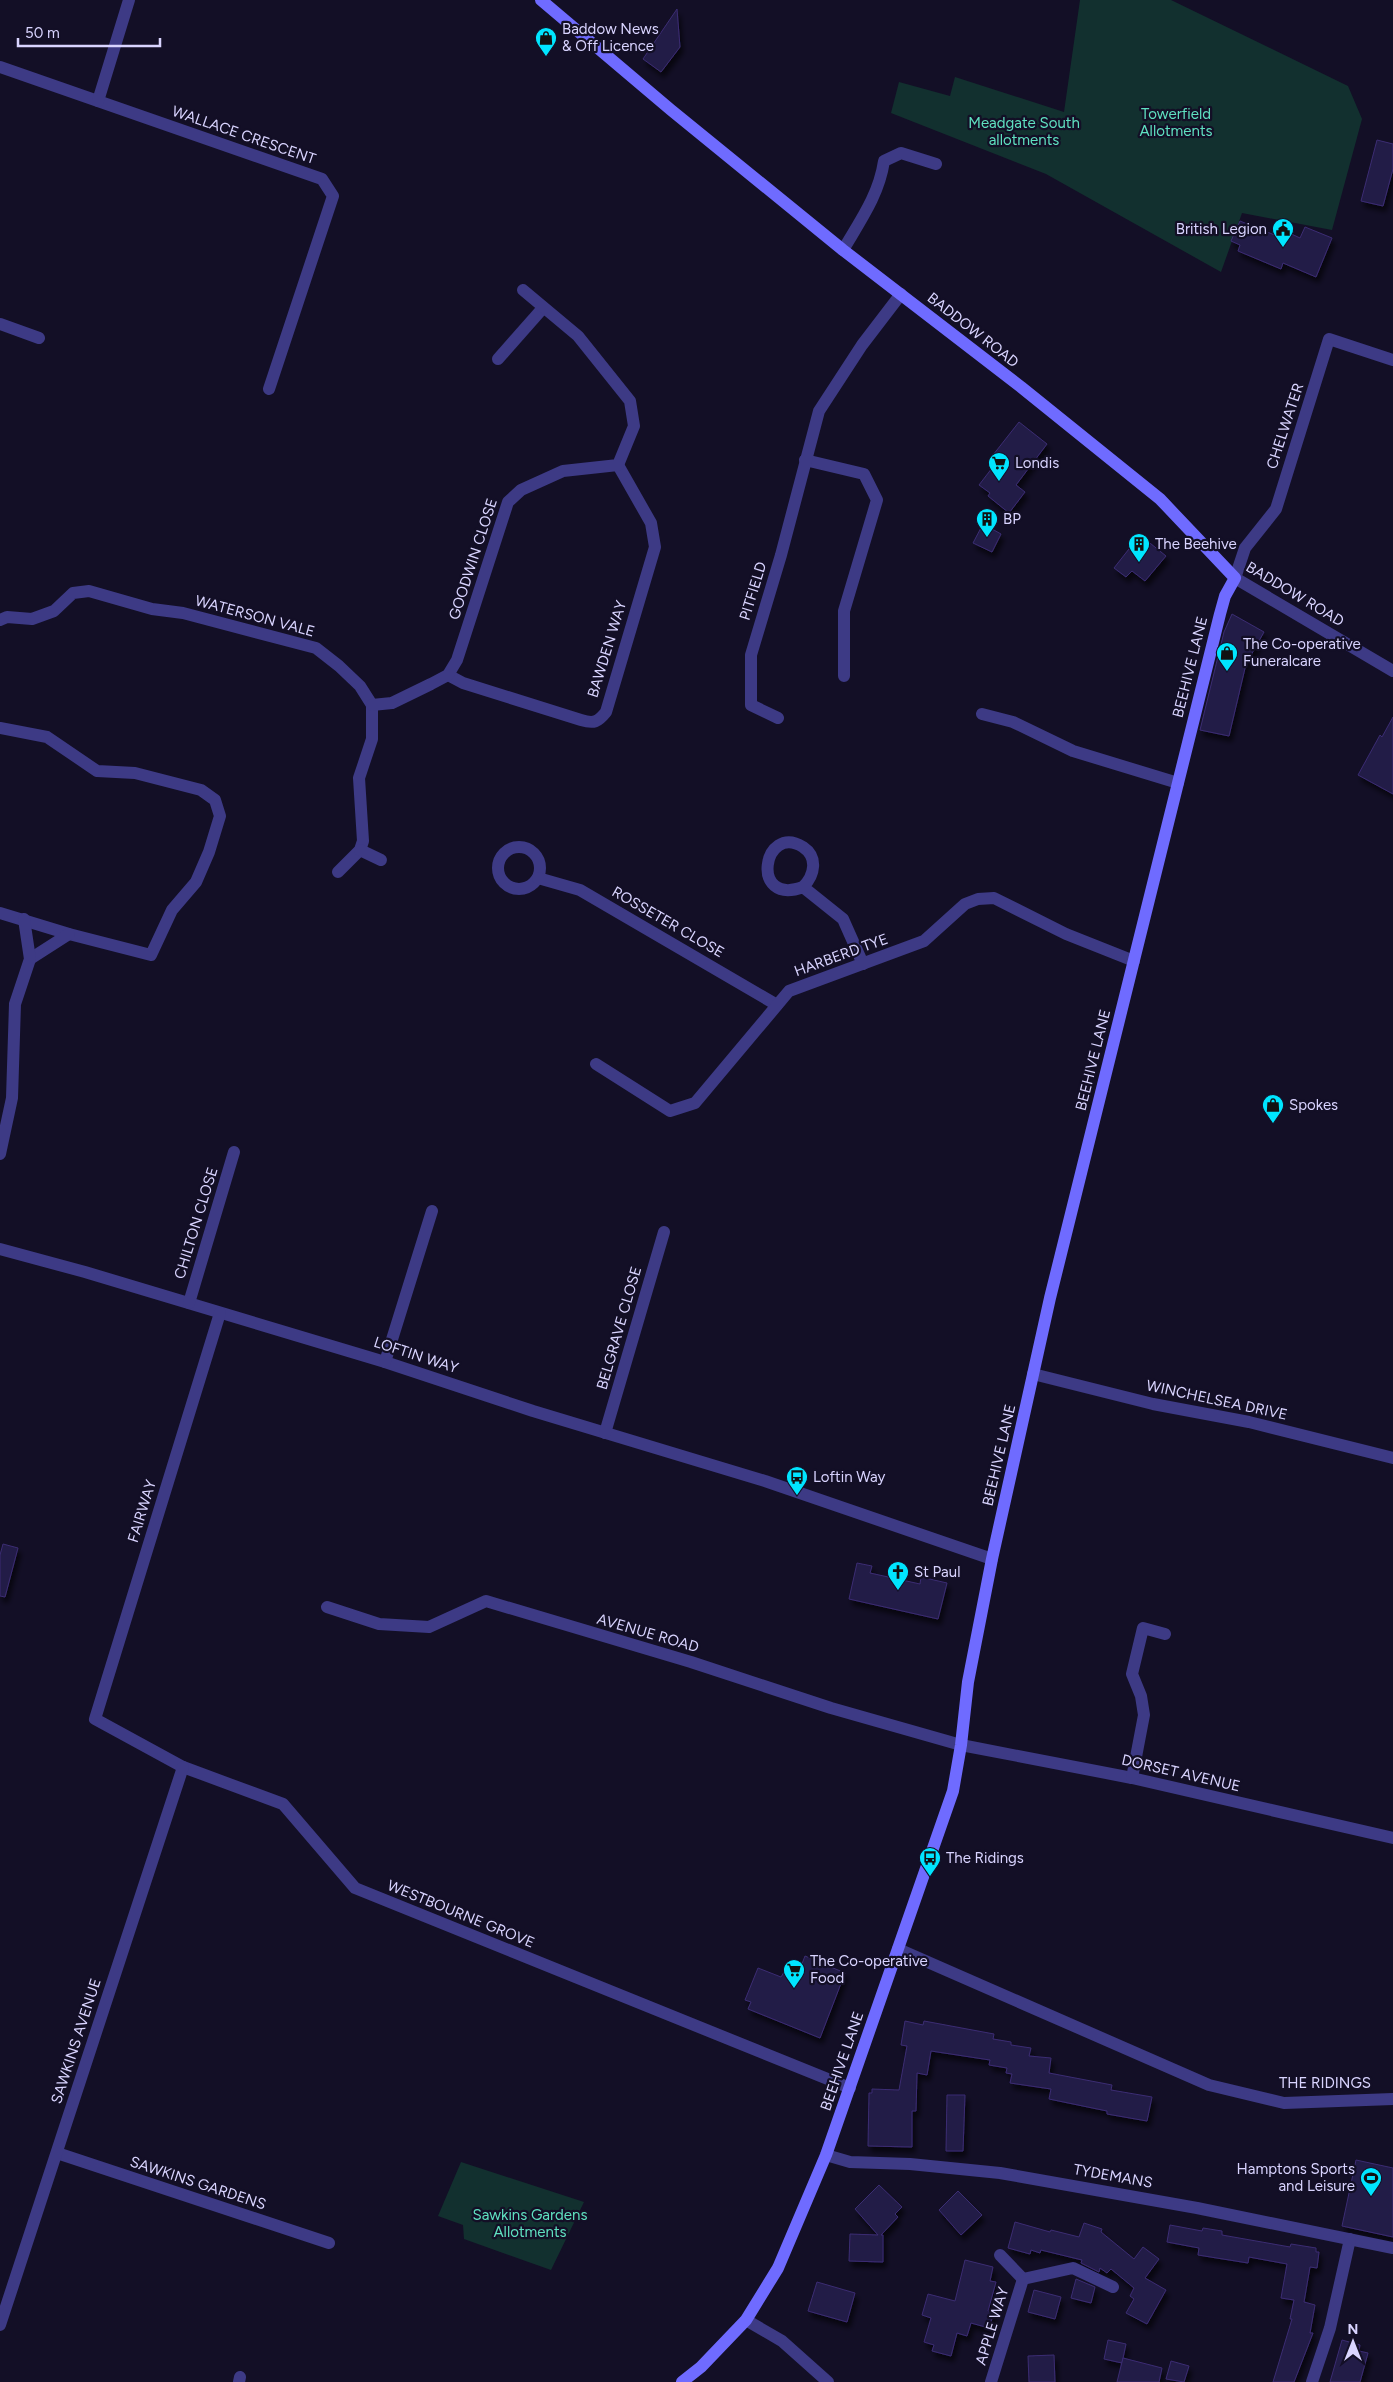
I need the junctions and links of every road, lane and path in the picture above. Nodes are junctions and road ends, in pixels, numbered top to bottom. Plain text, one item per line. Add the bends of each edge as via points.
1 (129, 0) edge
2 (541, 0) edge
3 (0, 68) edge
4 (98, 101) junction
5 (936, 164) dead end
6 (843, 250) junction
7 (523, 290) dead end
8 (901, 294) junction
9 (543, 308) junction
10 (0, 324) edge
11 (39, 338) dead end
12 (498, 360) dead end
13 (1393, 360) edge
14 (269, 389) dead end
15 (806, 460) junction
16 (618, 465) junction
17 (1235, 578) junction
18 (0, 620) edge
19 (1393, 671) edge
20 (448, 675) junction
21 (844, 676) dead end
22 (372, 706) junction
23 (982, 714) dead end
24 (778, 718) dead end
25 (0, 728) edge
26 (1178, 783) junction
27 (360, 850) junction
28 (381, 860) dead end
29 (338, 872) dead end
30 (538, 878) dead end
31 (803, 887) dead end
32 (0, 913) edge
33 (24, 919) junction
34 (69, 934) junction
35 (30, 959) junction
36 (1134, 961) junction
37 (863, 964) junction
38 (777, 1005) junction
39 (596, 1064) dead end
40 (234, 1152) dead end
41 (0, 1154) edge
42 (432, 1211) dead end
43 (664, 1232) dead end
44 (0, 1250) edge
45 (189, 1303) junction
46 (220, 1313) junction
47 (385, 1362) junction
48 (1033, 1374) junction
49 (605, 1433) junction
50 (1393, 1458) edge
51 (992, 1559) junction
52 (327, 1607) dead end
53 (1165, 1634) dead end
54 (94, 1719) joint
55 (961, 1745) junction
56 (183, 1767) junction
57 (1132, 1778) junction
58 (1393, 1838) edge
59 (898, 1949) junction
60 (850, 2088) junction
61 (1393, 2099) edge
62 (56, 2153) junction
63 (826, 2155) junction
64 (1350, 2239) junction
65 (329, 2243) dead end
66 (1393, 2248) edge
67 (1000, 2255) dead end
68 (1023, 2279) junction
69 (1113, 2287) dead end
70 (746, 2320) junction
71 (0, 2325) edge
72 (682, 2382) edge
73 (828, 2382) edge
74 (991, 2382) edge
75 (1312, 2382) edge

1 - 4 street
2 - 6 main road, BADDOW ROAD
3 - 4 street, WALLACE CRESCENT
4 - 14 street, WALLACE CRESCENT via 322,179 334,196
5 - 6 street via 901,153 884,161 881,181
6 - 8 main road, BADDOW ROAD
7 - 9 street
8 - 15 street, PITFIELD via 862,345 819,411
8 - 17 main road, BADDOW ROAD via 1160,499
9 - 12 street
9 - 16 street via 578,336 630,401 634,426
10 - 11 street
13 - 17 street, CHELWATER via 1330,339 1276,508 1245,548
15 - 21 street via 864,474 877,500 844,611
15 - 24 street, PITFIELD via 751,655 751,704
16 - 20 street, GOODWIN CLOSE via 563,471 511,496 457,660
16 - 20 street, BAWDEN WAY via 651,523 655,547 606,712 591,723 463,683
17 - 19 street, BADDOW ROAD
17 - 26 main road, BEEHIVE LANE via 1225,596
18 - 22 street, WATERSON VALE via 7,617 32,619 54,611 73,593 89,591 316,648 360,686
20 - 22 street via 392,703
22 - 27 street via 372,739 359,778 363,836
23 - 26 street via 1013,722 1073,751
25 - 34 street via 47,737 97,771 135,773 202,790 215,800 220,816 209,852 196,882 172,910 151,955
26 - 36 main road, BEEHIVE LANE
27 - 28 street
27 - 29 street
30 - 38 street, ROSSETER CLOSE via 580,890
31 - 37 street via 843,919
32 - 33 street
33 - 34 street
33 - 35 street
34 - 35 street
35 - 41 street via 14,1004 12,1098
36 - 37 street, HARBERD TYE via 1066,934 994,898 965,904 924,942
36 - 48 main road, BEEHIVE LANE
37 - 38 street, HARBERD TYE via 789,991
38 - 39 street, HARBERD TYE via 695,1103 670,1111
40 - 45 street, CHILTON CLOSE
42 - 47 street
43 - 49 street, BELGRAVE CLOSE
44 - 45 street, LOFTIN WAY
45 - 46 street, LOFTIN WAY
46 - 47 street, LOFTIN WAY
46 - 54 street, FAIRWAY
47 - 49 street, LOFTIN WAY
48 - 50 street, WINCHELSEA DRIVE
48 - 51 main road, BEEHIVE LANE
49 - 51 street, LOFTIN WAY via 766,1481
51 - 55 main road, BEEHIVE LANE via 968,1682
52 - 55 street, AVENUE ROAD via 379,1624 429,1627 486,1602
53 - 57 street via 1142,1628 1132,1674 1144,1715
54 - 56 street, WESTBOURNE GROVE
55 - 57 street, DORSET AVENUE
55 - 59 main road, BEEHIVE LANE via 953,1791
56 - 60 street, WESTBOURNE GROVE via 283,1804 354,1888
56 - 62 street, SAWKINS AVENUE
57 - 58 street, DORSET AVENUE
59 - 60 main road, BEEHIVE LANE
59 - 61 street, THE RIDINGS via 1209,2085 1284,2103
60 - 63 main road, BEEHIVE LANE
62 - 65 street, SAWKINS GARDENS
62 - 71 street, SAWKINS AVENUE
63 - 64 street, TYDEMANS via 850,2162 1000,2173
63 - 70 main road, BEEHIVE LANE via 778,2268
64 - 66 street, TYDEMANS
64 - 75 street via 1330,2328
67 - 68 street, APPLE WAY
68 - 69 street, APPLE WAY via 1073,2268
68 - 74 street, APPLE WAY
70 - 72 main road, BEEHIVE LANE
70 - 73 street via 782,2341

